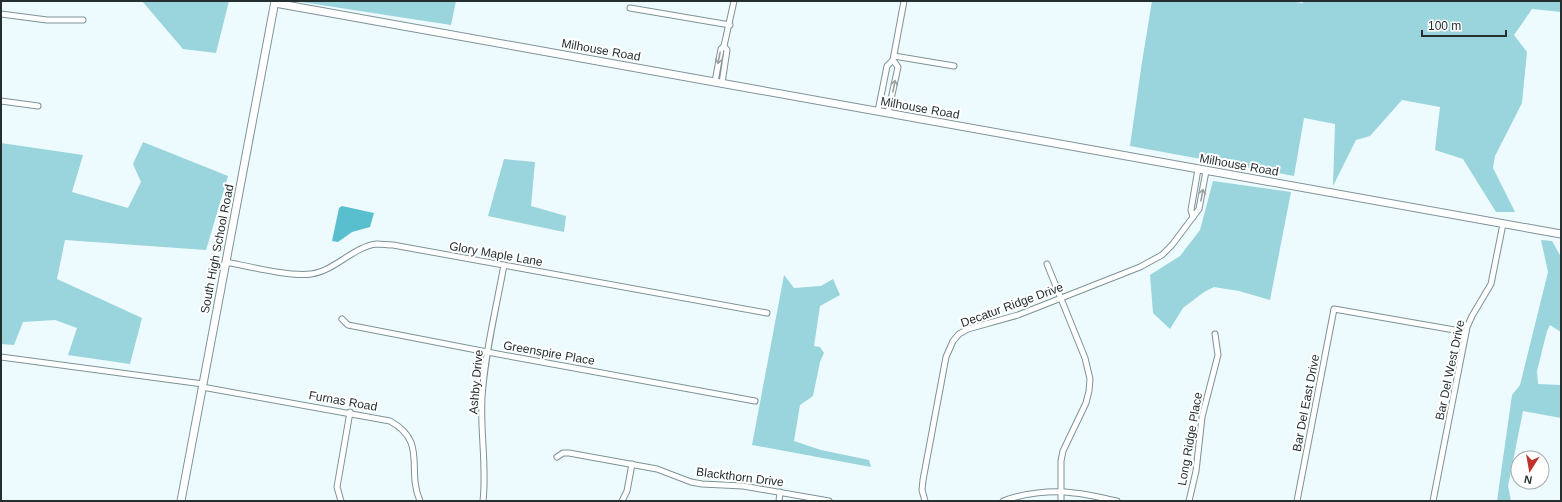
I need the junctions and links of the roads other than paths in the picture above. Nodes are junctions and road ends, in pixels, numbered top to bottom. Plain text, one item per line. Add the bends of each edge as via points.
1 (734, 1) edge
2 (904, 1) edge
3 (275, 2) edge
4 (630, 8) dead end
5 (1, 14) edge
6 (83, 20) dead end
7 (730, 25) junction
8 (894, 58) junction
9 (954, 66) dead end
10 (718, 82) junction
11 (1, 101) edge
12 (38, 106) dead end
13 (878, 111) junction
14 (888, 113) junction
15 (1198, 169) junction
16 (1206, 171) junction
17 (1193, 217) junction
18 (1502, 224) junction
19 (1561, 234) edge
20 (226, 262) junction
21 (1047, 264) dead end
22 (504, 265) junction
23 (1061, 298) junction
24 (767, 313) dead end
25 (342, 319) dead end
26 (1466, 332) junction
27 (1215, 334) dead end
28 (487, 352) junction
29 (1, 357) edge
30 (202, 385) junction
31 (755, 401) dead end
32 (350, 412) junction
33 (557, 457) dead end
34 (632, 464) junction
35 (780, 492) junction
36 (1061, 492) junction
37 (180, 501) edge
38 (341, 501) edge
39 (420, 501) edge
40 (483, 501) edge
41 (622, 501) edge
42 (779, 501) edge
43 (829, 501) edge
44 (924, 501) edge
45 (1003, 501) edge
46 (1061, 501) edge
47 (1116, 501) edge
48 (1189, 501) edge
49 (1297, 501) edge
50 (1433, 501) edge

1 - 7 street
2 - 8 street
3 - 10 street, Milhouse Road
3 - 20 street, South High School Road
4 - 7 street
5 - 6 street via 47,20
7 - 10 street via 721,49
8 - 9 street
8 - 13 street via 887,66
14 -> 8 street via 898,67
10 - 13 street, Milhouse Road
11 - 12 street
13 - 14 street, Milhouse Road
14 - 15 street, Milhouse Road
15 - 16 street, Milhouse Road
15 - 17 street via 1191,210
17 -> 16 street, Decatur Ridge Drive via 1199,210
16 - 18 street, Milhouse Road
17 - 23 street, Decatur Ridge Drive via 1172,245 1152,261
18 - 19 street, Milhouse Road
18 - 26 street, Bar Del West Drive via 1491,284 1472,316
20 - 22 street, Glory Maple Lane via 291,274 310,274 326,270 366,247 377,244
20 - 30 street, South High School Road
21 - 23 street
22 - 24 street, Glory Maple Lane
22 - 28 street, Ashby Drive
23 - 36 street via 1086,361 1090,382 1084,408 1063,451
23 - 44 street, Decatur Ridge Drive via 1018,315 969,329 952,343 946,356 923,480
25 - 28 street, Greenspire Place via 348,325
26 - 49 street, Bar Del East Drive via 1334,309
26 - 50 street, Bar Del West Drive
27 - 48 street, Long Ridge Place via 1218,355 1202,417 1196,470
28 - 31 street, Greenspire Place
28 - 40 street, Ashby Drive via 481,406
29 - 30 street, Furnas Road
30 - 32 street, Furnas Road
30 - 37 street, South High School Road
32 - 38 street via 337,487
32 - 39 street, Furnas Road via 390,420 408,435 413,450 415,487
33 - 34 street, Blackthorn Drive via 569,453
34 - 35 street, Blackthorn Drive via 657,469 691,482 737,485
34 - 41 street via 627,491
35 - 42 street
35 - 43 street, Blackthorn Drive
36 - 45 street
36 - 46 street
36 - 47 street

